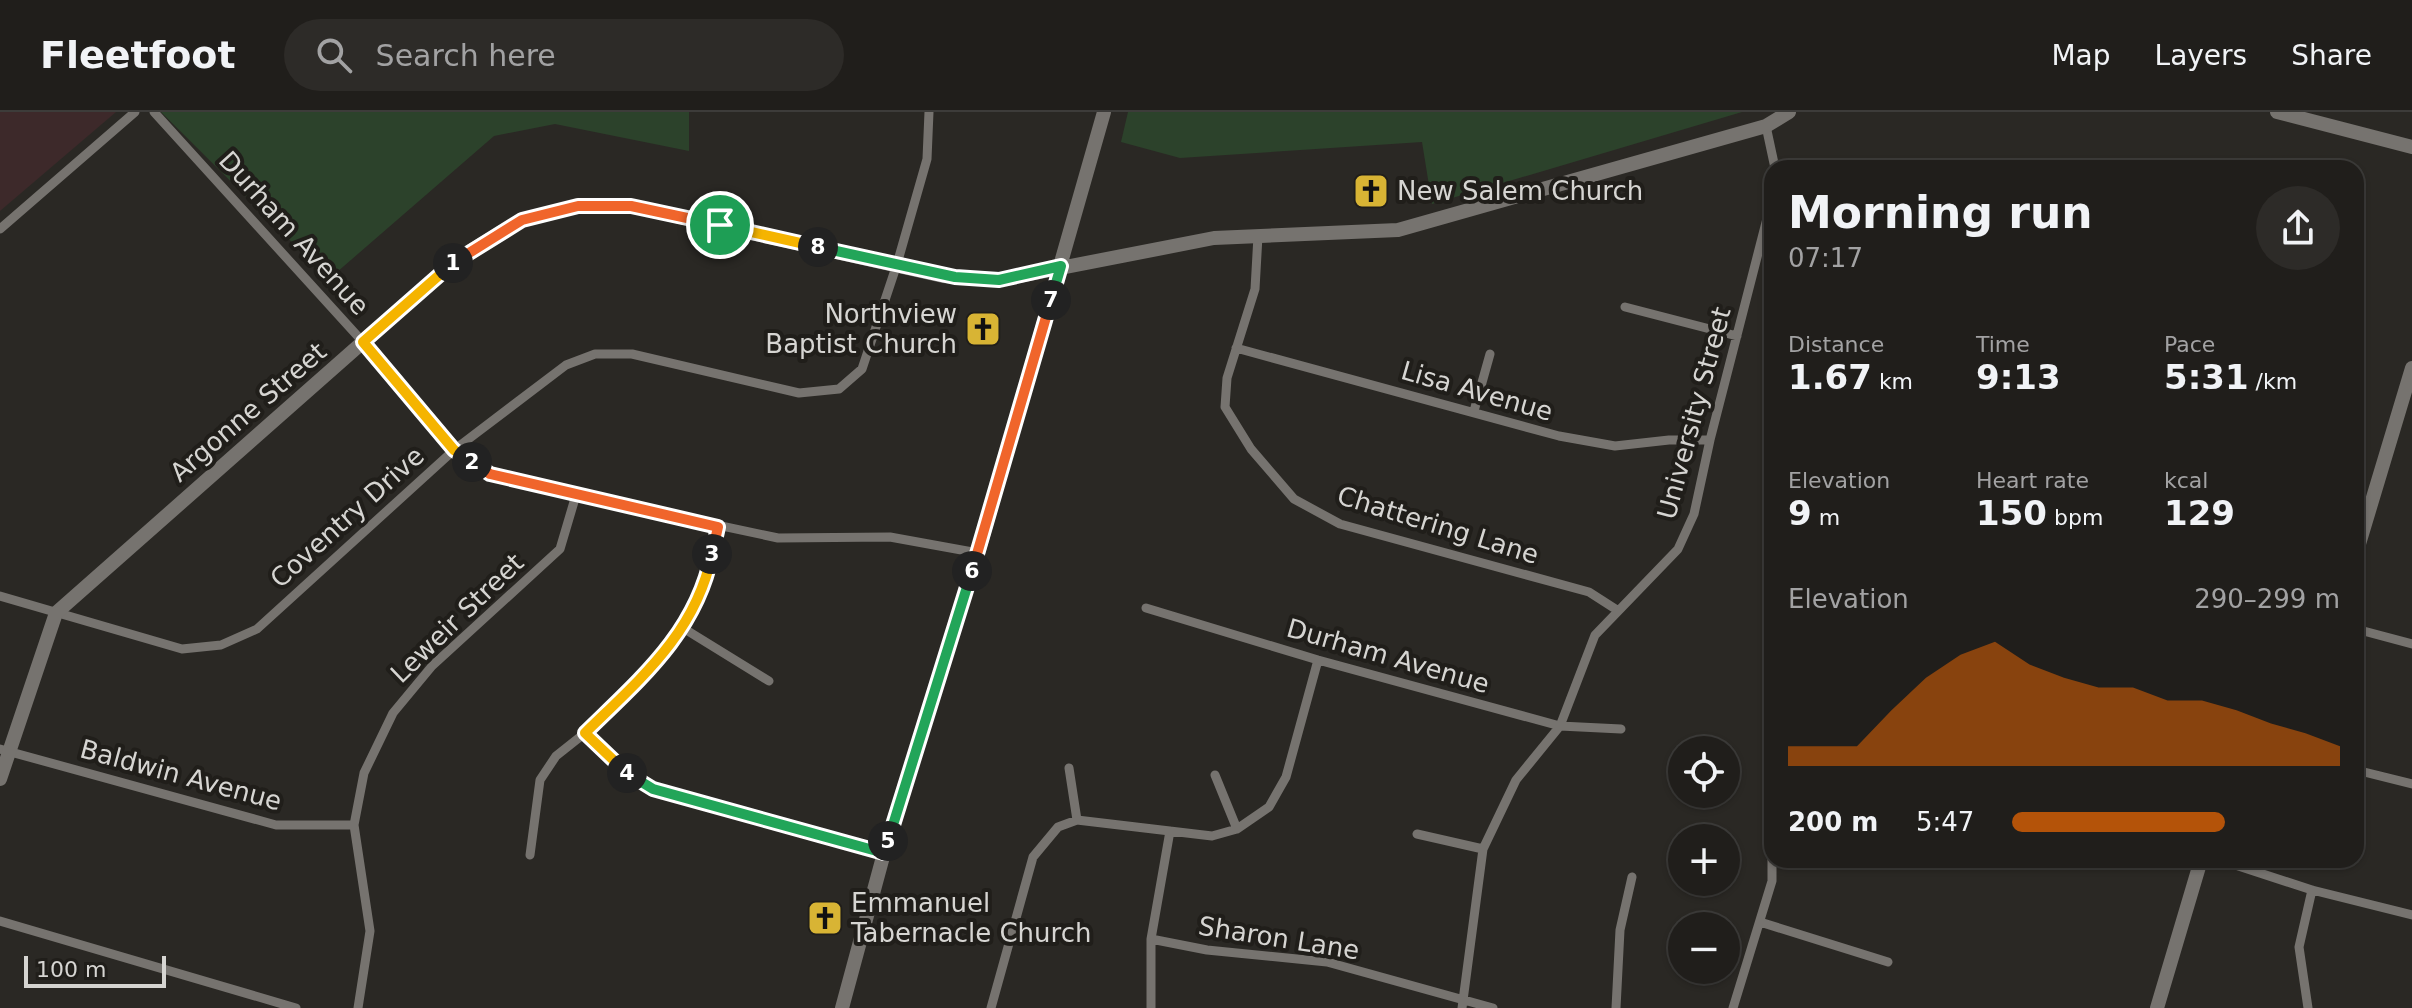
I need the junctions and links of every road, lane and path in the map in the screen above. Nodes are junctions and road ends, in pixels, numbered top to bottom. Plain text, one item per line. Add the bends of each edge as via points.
1 (135, 112) edge
2 (154, 112) edge
3 (929, 112) edge
4 (1104, 112) edge
5 (1789, 112) edge
6 (2277, 112) edge
7 (1766, 126) junction
8 (2412, 147) edge
9 (1773, 160) edge
10 (0, 229) edge
11 (1764, 230) edge
12 (1258, 236) junction
13 (897, 264) junction
14 (1061, 266) junction
15 (1625, 307) dead end
16 (1737, 336) junction
17 (363, 342) junction
18 (1236, 348) junction
19 (1490, 354) dead end
20 (2412, 368) edge
21 (1474, 411) junction
22 (1710, 440) junction
23 (454, 450) junction
24 (576, 495) junction
25 (718, 527) junction
26 (2364, 527) edge
27 (978, 553) junction
28 (0, 596) edge
29 (1146, 608) dead end
30 (1617, 610) junction
31 (56, 613) junction
32 (683, 628) junction
33 (2364, 631) edge
34 (2412, 644) edge
35 (1318, 660) junction
36 (769, 681) dead end
37 (1560, 726) junction
38 (1621, 729) dead end
39 (585, 733) junction
40 (4, 751) edge
41 (1069, 768) dead end
42 (2364, 772) edge
43 (1215, 775) dead end
44 (0, 779) edge
45 (2412, 784) edge
46 (1077, 820) junction
47 (354, 825) junction
48 (1237, 829) junction
49 (1170, 831) junction
50 (1417, 834) dead end
51 (1483, 849) junction
52 (884, 853) junction
53 (530, 855) dead end
54 (1772, 868) edge
55 (2199, 868) edge
56 (2245, 868) edge
57 (1632, 877) dead end
58 (2312, 890) junction
59 (2412, 915) edge
60 (0, 921) edge
61 (1760, 922) junction
62 (1151, 939) junction
63 (1888, 962) dead end
64 (1463, 1004) edge
65 (296, 1008) edge
66 (358, 1008) edge
67 (842, 1008) edge
68 (991, 1008) edge
69 (1151, 1008) edge
70 (1493, 1008) edge
71 (1616, 1008) edge
72 (1733, 1008) edge
73 (2157, 1008) edge
74 (2308, 1008) edge

1 - 10 street
2 - 17 street, Durham Avenue
3 - 13 street, Coventry Drive via 927,159
4 - 14 street
5 - 7 street, Argonne Street
6 - 8 street
7 - 9 street
7 - 12 street, Argonne Street via 1398,230
11 - 16 street, University Street
12 - 14 street, Argonne Street via 1214,238
12 - 18 street, Chattering Lane via 1255,289
13 - 14 street, Argonne Street via 943,276 999,280
13 - 17 street, Argonne Street via 631,206 578,206 522,220 457,259
13 - 23 street, Coventry Drive via 862,369 839,389 799,393 632,354 595,354 566,365
14 - 27 street
15 - 16 street
16 - 22 street, University Street
17 - 23 street, Durham Avenue
17 - 31 street, Argonne Street
18 - 21 street, Lisa Avenue
18 - 30 street, Chattering Lane via 1225,407 1251,449 1294,499 1340,524 1589,592
19 - 21 street
20 - 26 street
21 - 22 street, Lisa Avenue via 1615,446
22 - 30 street, University Street via 1694,514 1678,549
23 - 24 street, Durham Avenue via 490,474
23 - 31 street, Coventry Drive via 257,629 221,645 182,649
24 - 25 street, Durham Avenue
24 - 47 street, Leweir Street via 560,549 432,666 393,713 364,773
25 - 27 street, Durham Avenue via 778,538 890,537
25 - 32 street via 707,580
27 - 52 street
28 - 31 street, Coventry Drive
29 - 35 street, Durham Avenue
30 - 37 street, University Street via 1595,635
31 - 40 street, Argonne Street
32 - 36 street
32 - 39 street via 660,659
33 - 34 street
35 - 37 street, Durham Avenue
35 - 48 street via 1286,777 1269,807
37 - 38 street, Durham Avenue
37 - 51 street, University Street via 1516,780
39 - 52 street via 620,768 653,789
39 - 53 street via 556,756 540,780
40 - 44 street, Argonne Street
40 - 47 street, Baldwin Avenue via 276,825
41 - 46 street
42 - 45 street
43 - 48 street
46 - 49 street
46 - 68 street via 1058,827 1033,857
47 - 66 street, Leweir Street via 370,931
48 - 49 street via 1212,836
49 - 62 street
50 - 51 street
51 - 64 street, University Street
52 - 67 street
54 - 61 street
55 - 73 street
56 - 58 street
57 - 71 street via 1620,930
58 - 59 street
58 - 74 street via 2299,947
60 - 65 street
61 - 63 street
61 - 72 street
62 - 64 street, Sharon Lane via 1327,962
62 - 69 street
64 - 70 street, Sharon Lane

